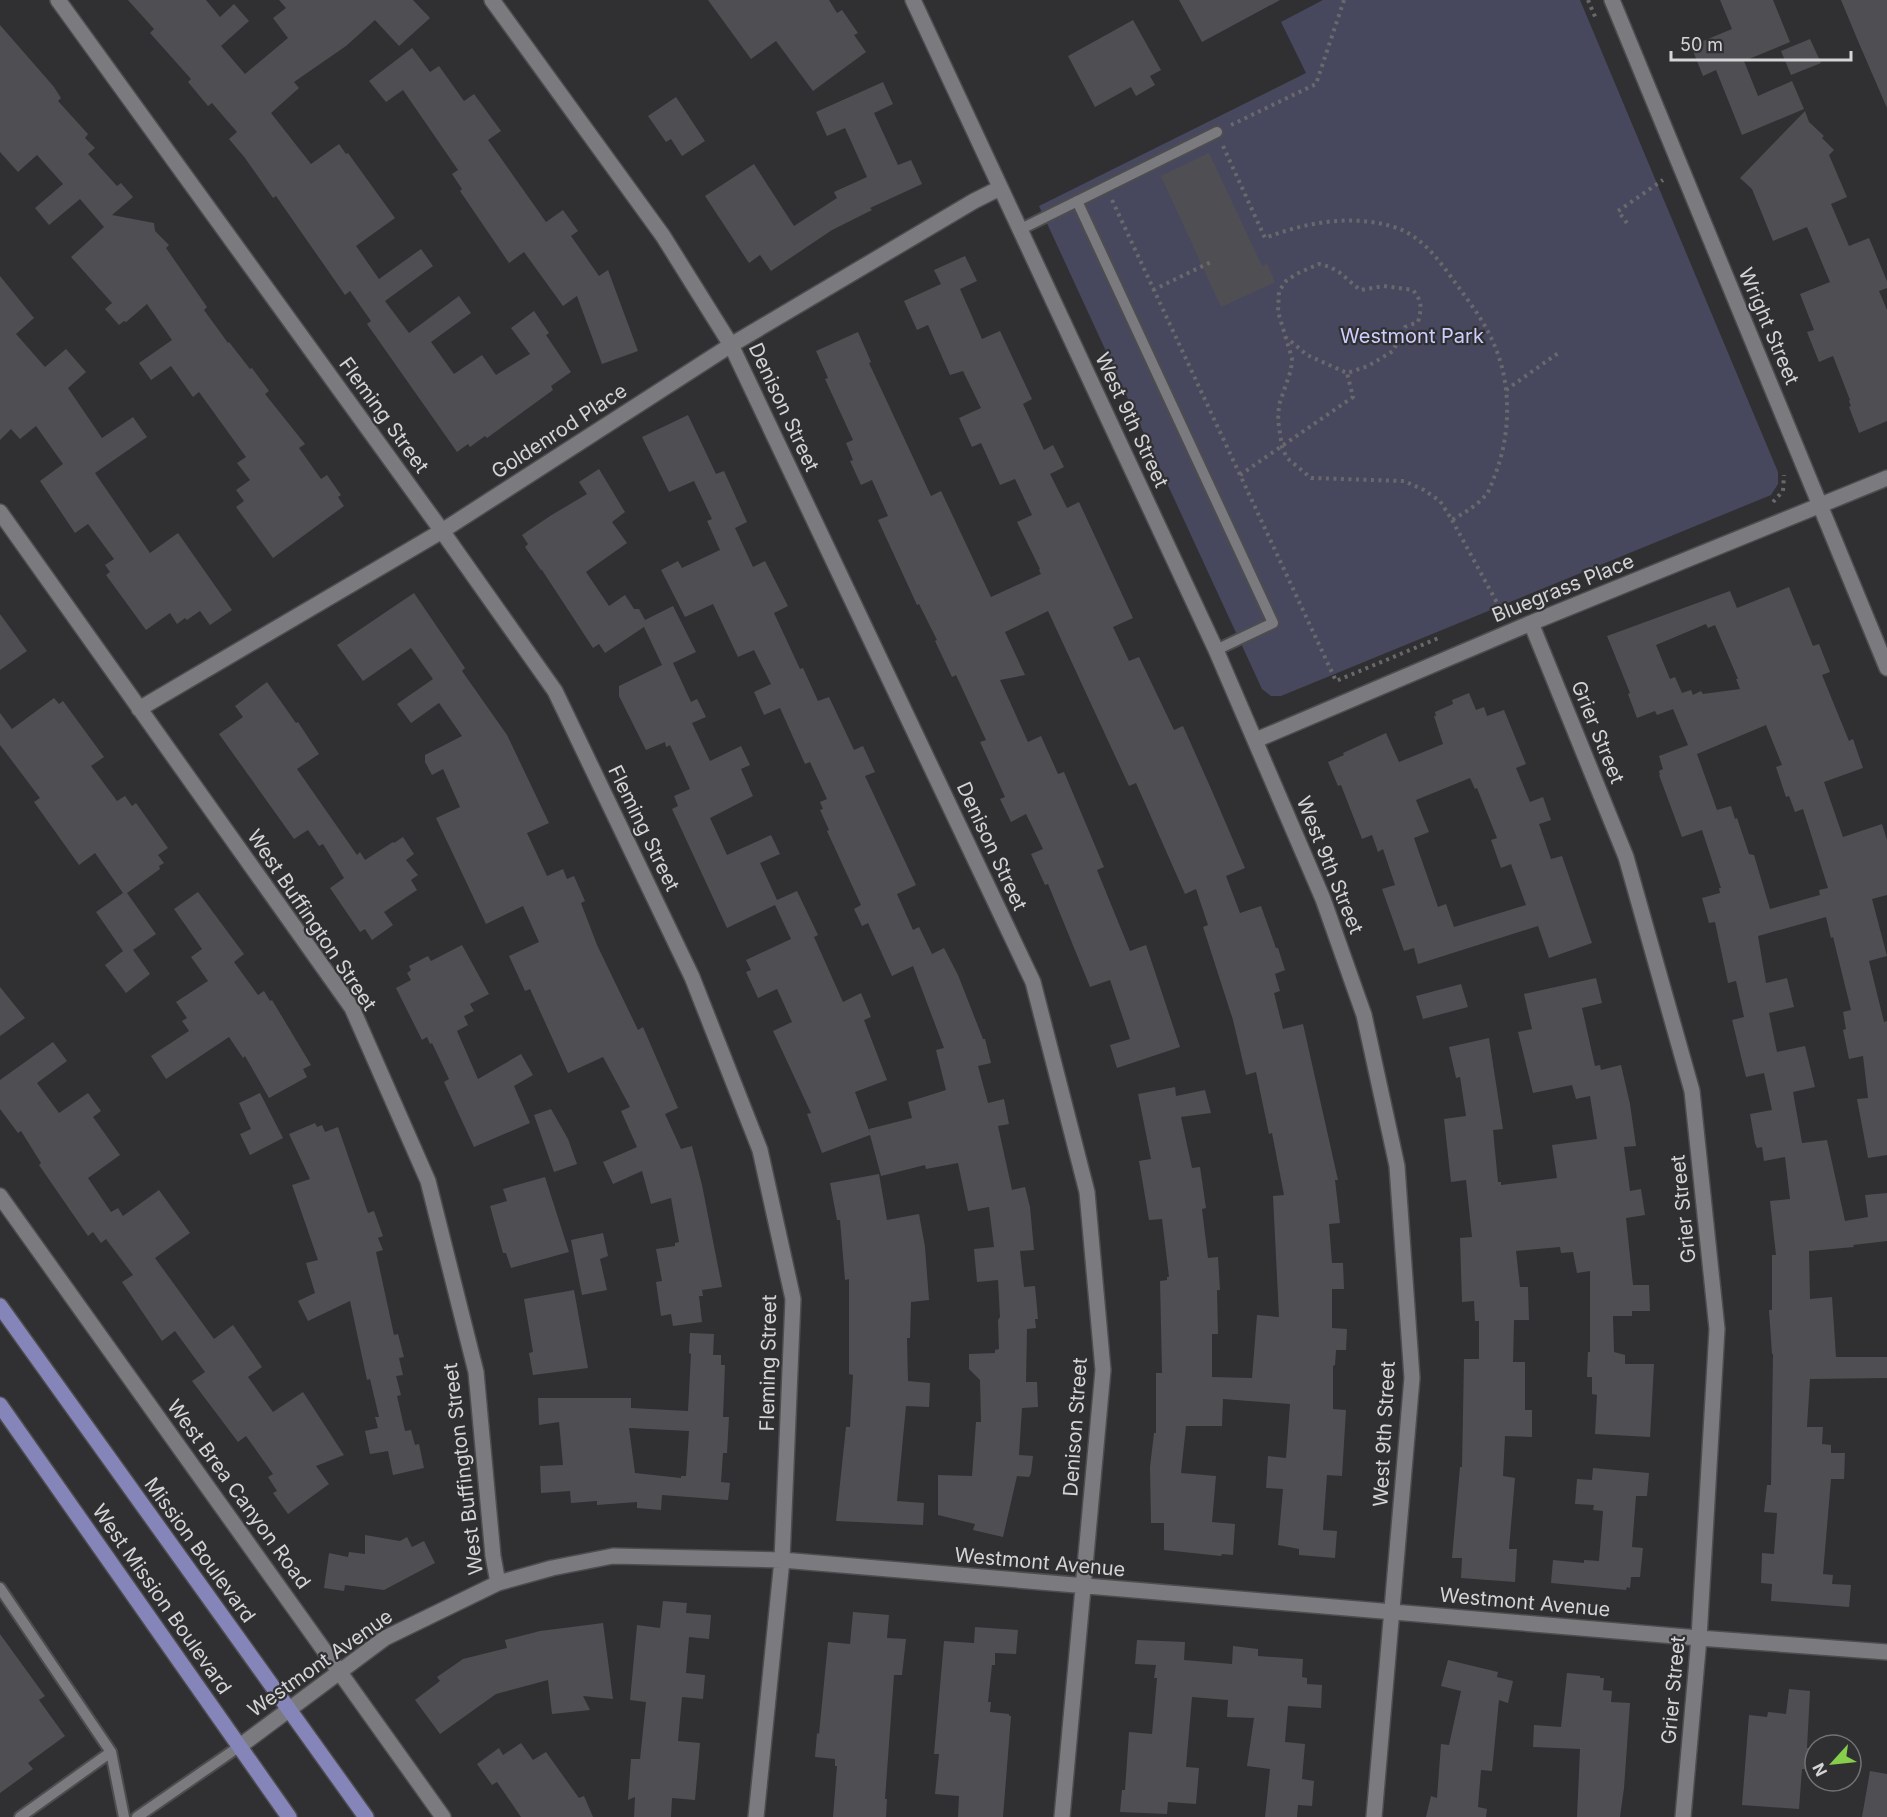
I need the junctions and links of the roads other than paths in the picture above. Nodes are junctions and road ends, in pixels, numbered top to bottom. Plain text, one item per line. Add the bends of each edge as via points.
1 (58, 0) edge
2 (492, 0) edge
3 (913, 0) edge
4 (1612, 0) edge
5 (1217, 132) road end
6 (1000, 188) junction
7 (1077, 201) junction
8 (1019, 230) junction
9 (731, 345) junction
10 (1887, 478) edge
11 (1821, 506) junction
12 (0, 512) edge
13 (442, 531) junction
14 (1531, 623) junction
15 (1216, 650) junction
16 (1887, 668) edge
17 (139, 709) junction
18 (1256, 740) junction
19 (0, 1196) edge
20 (0, 1306) edge
21 (0, 1405) edge
22 (782, 1560) junction
23 (498, 1583) junction
24 (0, 1587) edge
25 (1083, 1587) junction
26 (1392, 1612) junction
27 (1699, 1638) junction
28 (1887, 1652) edge
29 (340, 1670) junction
30 (288, 1709) junction
31 (240, 1746) junction
32 (111, 1752) junction
33 (20, 1817) edge
34 (124, 1817) edge
35 (137, 1817) edge
36 (289, 1817) edge
37 (366, 1817) edge
38 (443, 1817) edge
39 (756, 1817) edge
40 (1062, 1817) edge
41 (1374, 1817) edge
42 (1683, 1817) edge

1 - 13 street, Fleming Street
2 - 9 street, Denison Street via 663,236
3 - 6 street, West 9th Street
4 - 11 street, Wright Street
5 - 7 lane
6 - 8 street, West 9th Street
6 - 9 street, Goldenrod Place
7 - 8 lane
7 - 15 lane via 1273,623
8 - 15 street, West 9th Street
9 - 13 street, Goldenrod Place
9 - 25 street, Denison Street via 1033,982 1087,1192 1103,1370
10 - 11 street, Bluegrass Place
11 - 14 street, Bluegrass Place
11 - 16 street, Wright Street
12 - 17 street, West Buffington Street
13 - 17 street, Goldenrod Place
13 - 22 street, Fleming Street via 555,691 692,976 760,1150 793,1299
14 - 18 street, Bluegrass Place
14 - 27 street, Grier Street via 1626,857 1692,1091 1717,1329
15 - 18 street, West 9th Street
17 - 23 street, West Buffington Street via 352,1008 428,1181 476,1372
18 - 26 street, West 9th Street via 1323,899 1364,1015 1398,1166 1412,1378
19 - 29 street, West Brea Canyon Road
20 - 30 main road, Mission Boulevard
21 - 31 main road, West Mission Boulevard
22 - 23 street, Westmont Avenue via 613,1556
22 - 25 street, Westmont Avenue
22 - 39 street, Fleming Street
23 - 29 street, Westmont Avenue via 385,1638
24 - 32 lane
25 - 26 street, Westmont Avenue
25 - 40 street, Denison Street
26 - 27 street, Westmont Avenue
26 - 41 street, West 9th Street
27 - 28 street, Westmont Avenue
27 - 42 street, Grier Street
29 - 30 street, Westmont Avenue
29 - 38 street, West Brea Canyon Road
30 - 31 street, Westmont Avenue
30 - 37 main road, Mission Boulevard
31 - 35 lane
31 - 36 main road, West Mission Boulevard
32 - 33 lane
32 - 34 lane

